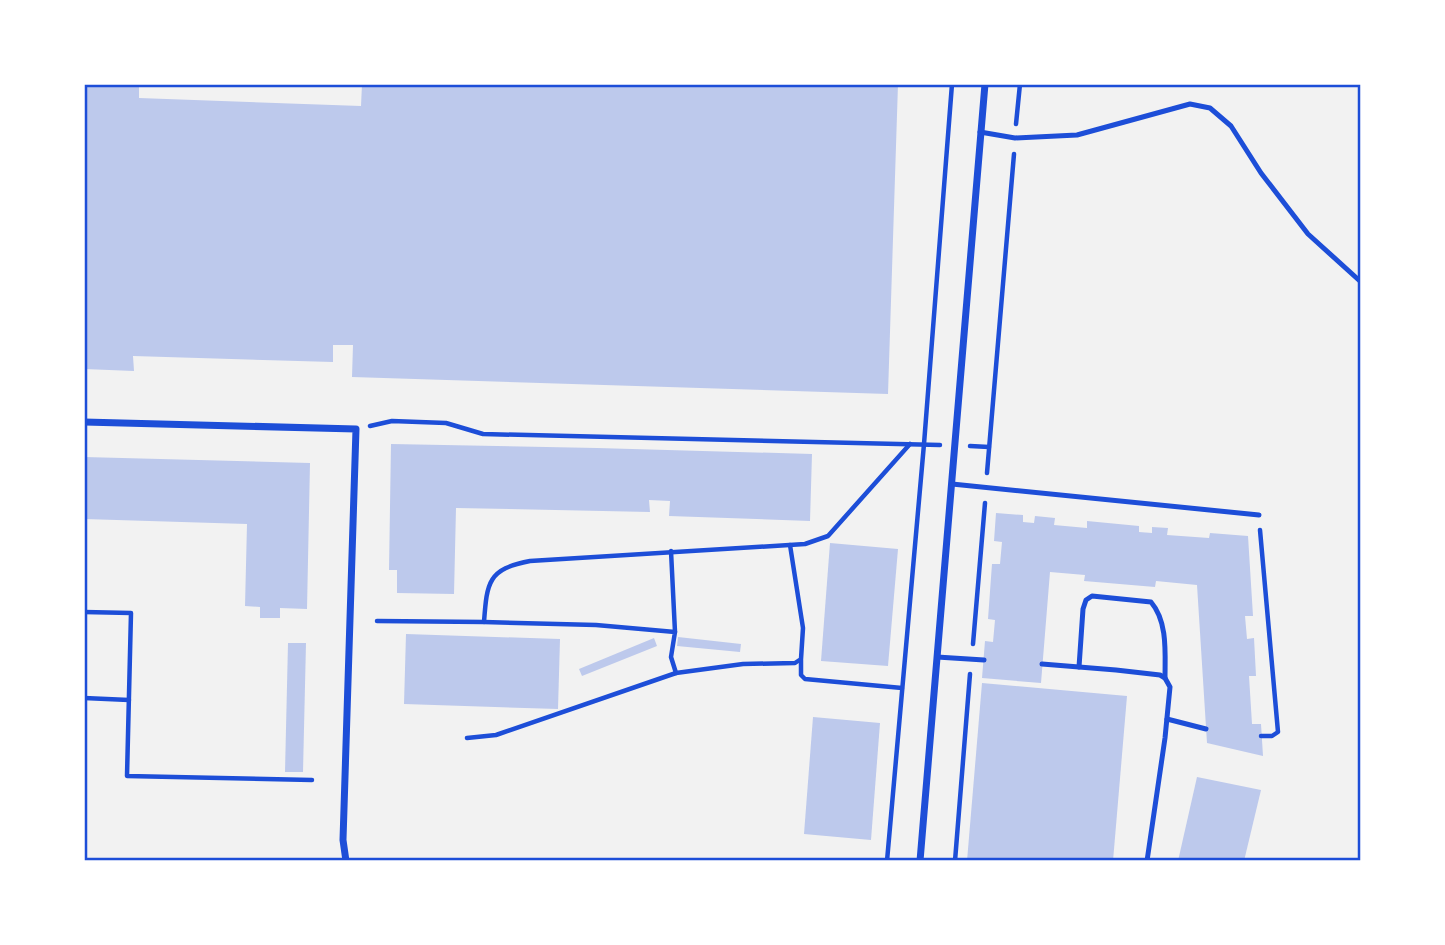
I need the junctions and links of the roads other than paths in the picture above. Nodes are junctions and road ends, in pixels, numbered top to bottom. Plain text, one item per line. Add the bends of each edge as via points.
1 (985, 84) edge
2 (981, 132) junction
3 (1361, 282) edge
4 (84, 422) edge
5 (952, 484) junction
6 (1259, 515) road end
7 (937, 657) junction
8 (984, 660) dead end
9 (1042, 664) dead end
10 (1079, 667) junction
11 (1165, 678) junction
12 (1167, 719) junction
13 (1206, 729) dead end
14 (346, 861) edge
15 (920, 861) edge
16 (1147, 861) edge

1 - 2 street
2 - 3 lane via 1015,138 1077,135 1191,104 1210,108 1231,126 1308,234
2 - 5 street
4 - 14 street via 356,429
5 - 6 lane
5 - 7 street
7 - 8 lane
7 - 15 street
9 - 10 lane
10 - 11 lane
10 - 11 lane via 1086,600 1092,596 1151,602 1164,631
11 - 12 lane via 1170,687
12 - 13 lane
12 - 16 lane

